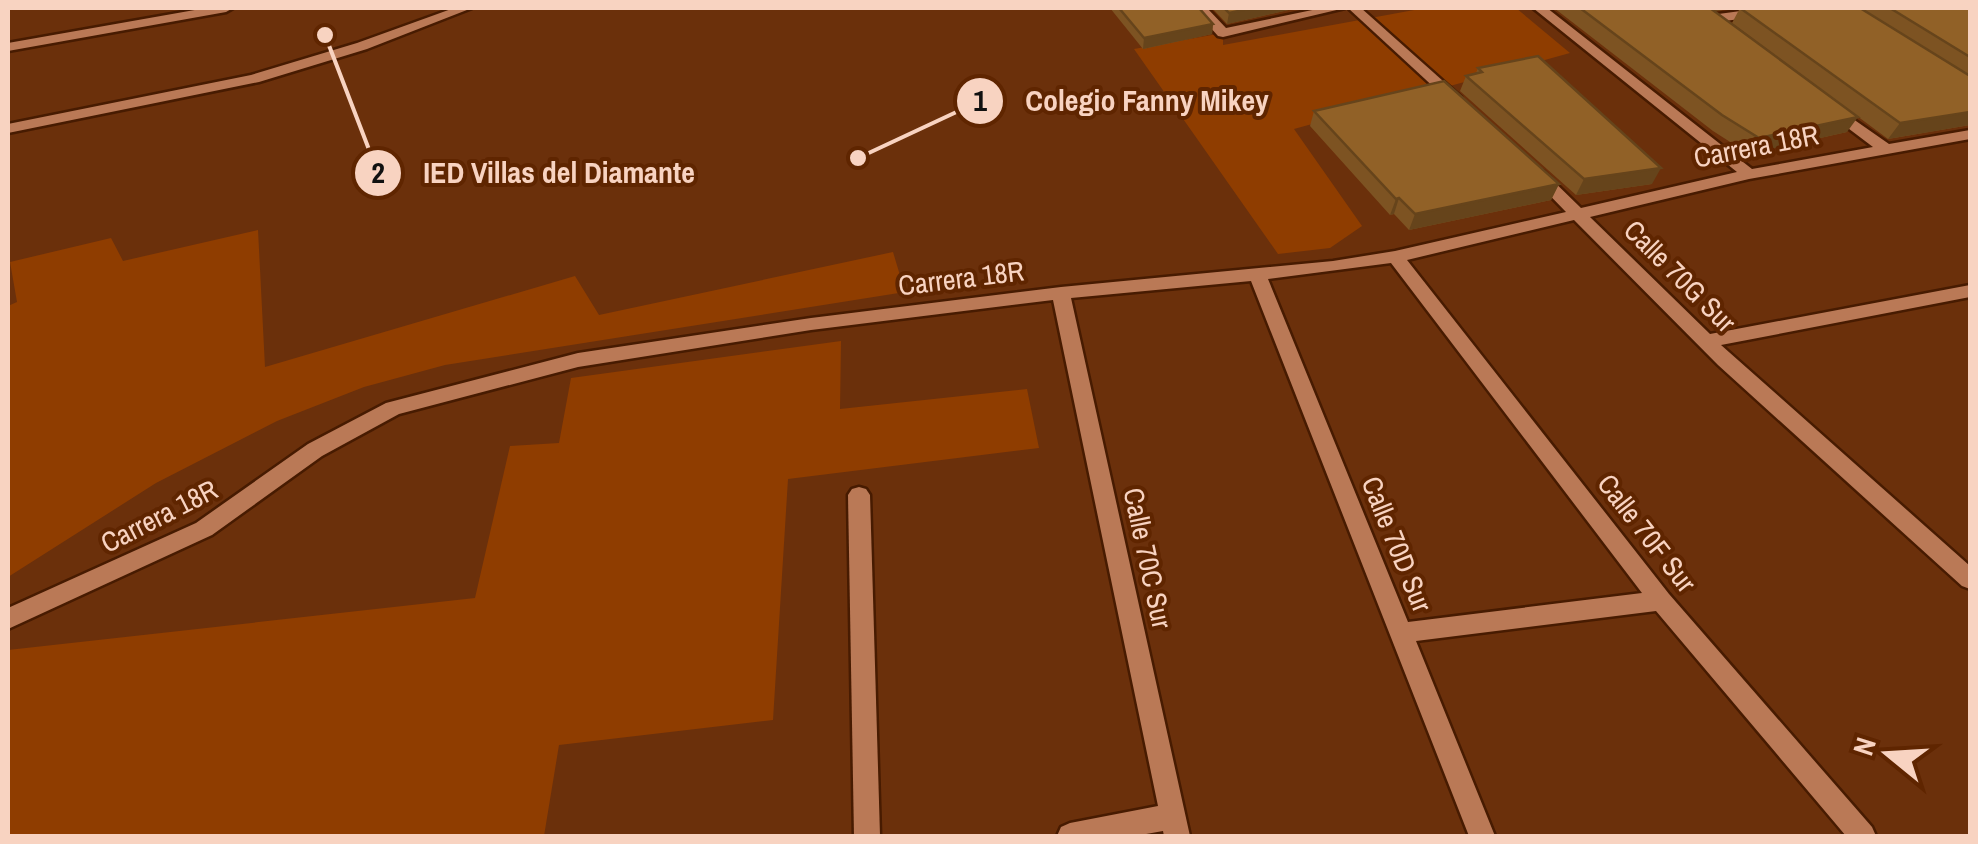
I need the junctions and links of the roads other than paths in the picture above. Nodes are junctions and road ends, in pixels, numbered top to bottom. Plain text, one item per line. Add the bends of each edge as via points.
1 (226, 8) edge
2 (465, 8) edge
3 (1200, 8) edge
4 (1338, 8) edge
5 (1354, 8) edge
6 (1539, 8) edge
7 (1695, 8) edge
8 (1788, 8) edge
9 (1710, 19) junction
10 (1726, 31) edge
11 (8, 47) edge
12 (1823, 102) edge
13 (1466, 110) edge
14 (8, 129) edge
15 (1970, 134) edge
16 (1887, 150) junction
17 (1522, 160) edge
18 (1748, 174) junction
19 (1578, 211) junction
20 (1395, 257) junction
21 (1257, 274) junction
22 (1970, 291) edge
23 (1061, 293) junction
24 (1706, 342) junction
25 (859, 496) dead end
26 (1970, 578) edge
27 (1660, 601) junction
28 (8, 620) edge
29 (1401, 634) junction
30 (1175, 826) edge
31 (867, 836) edge
32 (1070, 836) edge
33 (1482, 836) edge
34 (1864, 836) edge

1 - 11 street
2 - 14 street via 254,79
3 - 4 street via 1223,33
5 - 13 street
6 - 18 street
7 - 9 street
8 - 9 street
9 - 10 street
12 - 16 street
15 - 16 street, Carrera 18R
16 - 18 street, Carrera 18R
17 - 19 street, Calle 70G Sur
18 - 19 street, Carrera 18R
19 - 20 street, Carrera 18R
19 - 24 street, Calle 70G Sur
20 - 21 street, Carrera 18R
20 - 27 street, Calle 70F Sur
21 - 23 street, Carrera 18R
21 - 29 street, Calle 70D Sur
22 - 24 street
23 - 28 street, Carrera 18R via 578,360 394,408 315,450 204,530
23 - 30 street, Calle 70C Sur
24 - 26 street, Calle 70G Sur
25 - 31 street
27 - 29 street
27 - 34 street, Calle 70F Sur
29 - 33 street, Calle 70D Sur
30 - 32 street

